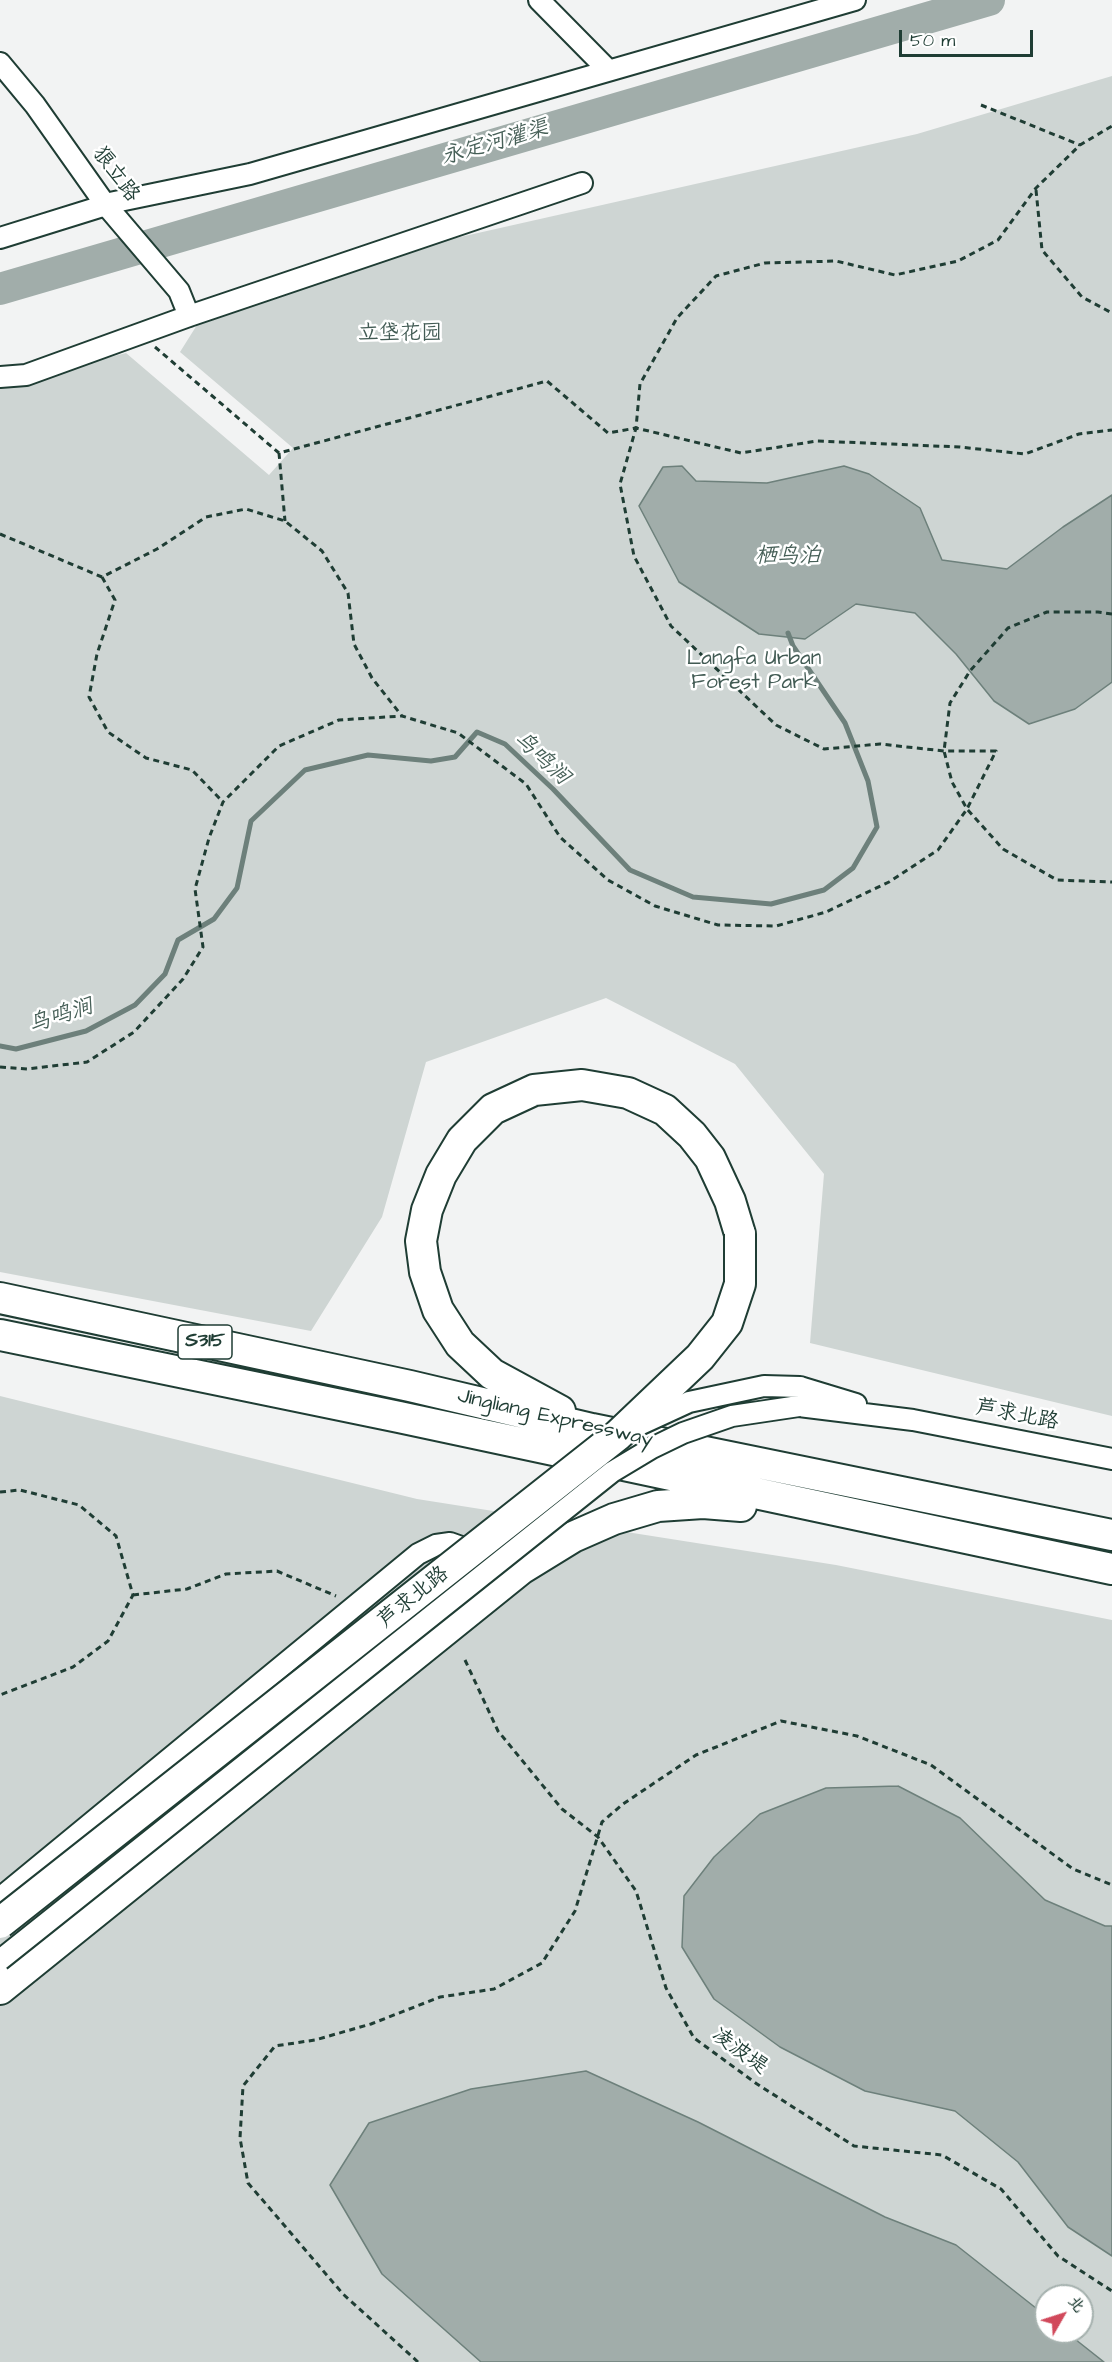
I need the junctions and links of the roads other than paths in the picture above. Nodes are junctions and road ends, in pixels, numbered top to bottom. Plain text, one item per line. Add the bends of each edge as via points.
1 (539, 0) edge
2 (855, 0) edge
3 (0, 63) edge
4 (608, 70) junction
5 (582, 183) dead end
6 (106, 205) junction
7 (0, 238) edge
8 (189, 316) junction
9 (0, 378) edge
10 (0, 1298) edge
11 (0, 1335) edge
12 (799, 1397) junction
13 (605, 1432) junction
14 (1112, 1459) edge
15 (834, 1511) junction
16 (1112, 1535) edge
17 (1112, 1569) edge
18 (459, 1619) junction
19 (0, 1898) edge
20 (0, 1923) edge
21 (0, 1960) edge
22 (0, 1989) edge

1 - 4 street
2 - 4 street
3 - 6 street, 狼立路 via 36,105
4 - 6 street via 250,174
5 - 8 street
6 - 7 street
6 - 8 street, 狼立路 via 179,291
8 - 9 street via 26,375
10 - 13 highway, Jingliang Expressway / S315
11 - 15 highway, Jingliang Expressway / S315
12 - 13 street, 芦求北路, bridge via 764,1386 689,1402
12 - 14 street, 芦求北路
12 - 21 street, 芦求北路, bridge via 683,1433 612,1472
13 - 13 highway, bridge via 700,1357 728,1323 740,1284 740,1234 715,1169 692,1135 665,1110 628,1093 582,1085 534,1090 493,1109 462,1140 441,1175 427,1210 422,1241 425,1272 438,1310 460,1344 492,1374
13 - 16 highway, Jingliang Expressway
13 - 20 highway, bridge
15 - 17 highway, Jingliang Expressway
15 - 18 highway via 703,1503 658,1506 573,1537 521,1569
18 - 19 street via 480,1582 477,1564 464,1548 450,1543 436,1545 418,1554
18 - 22 highway

